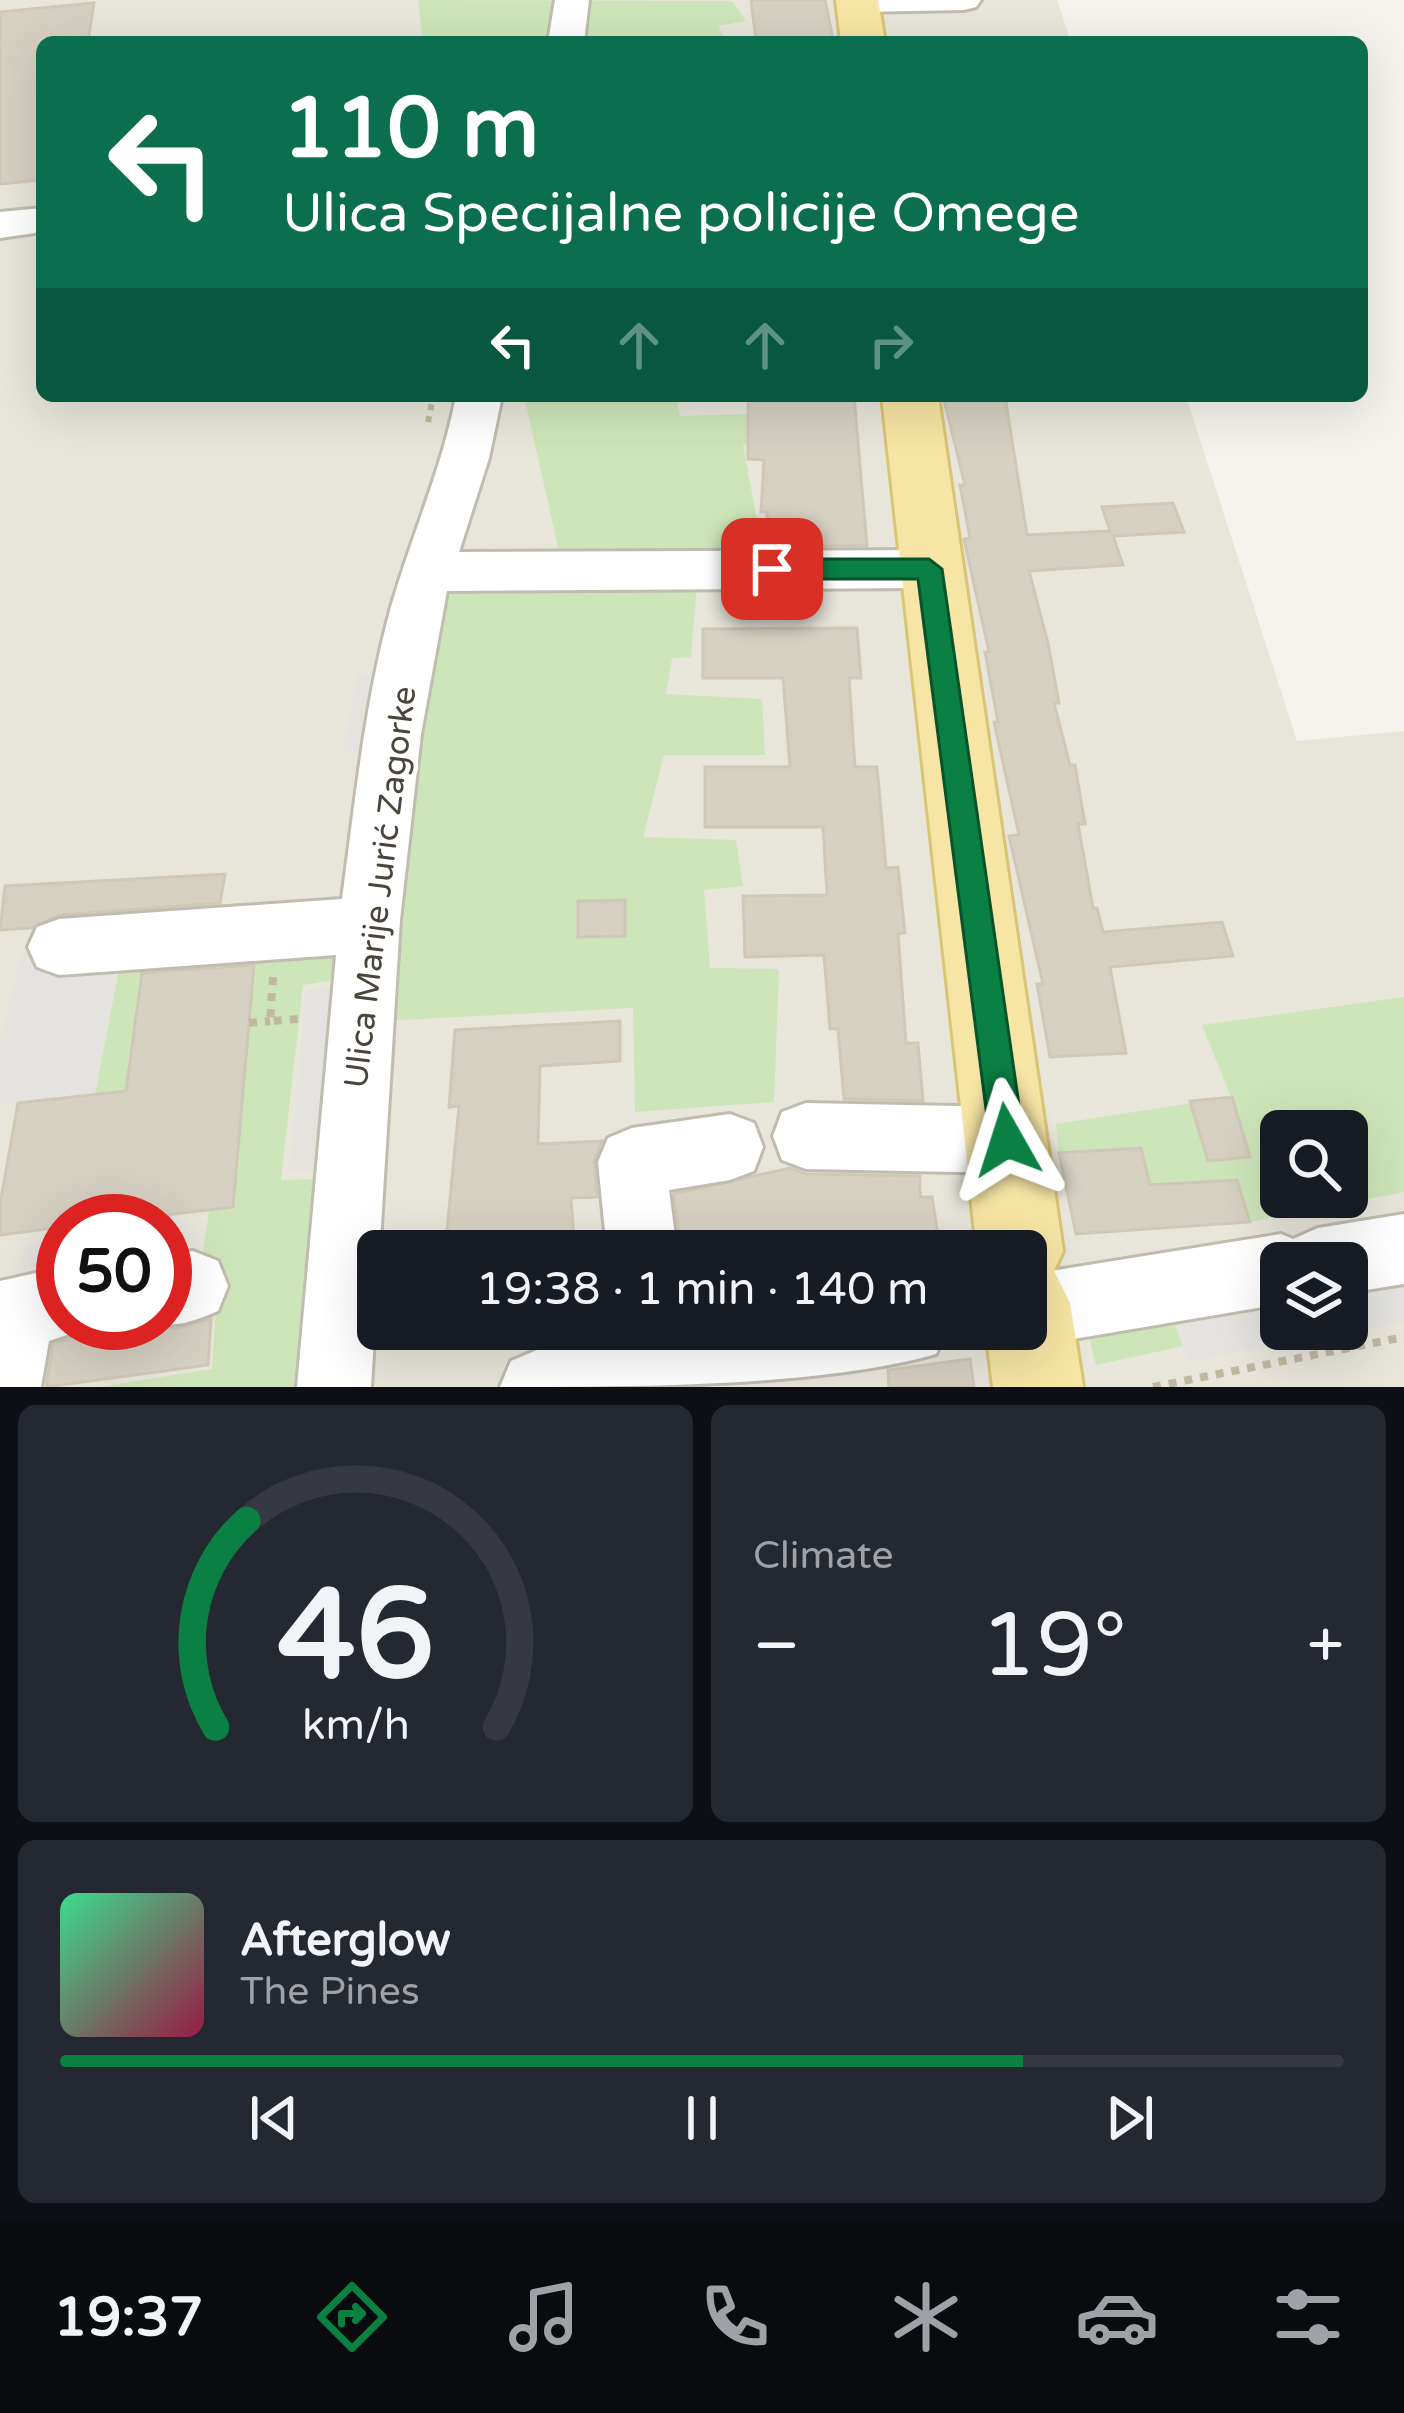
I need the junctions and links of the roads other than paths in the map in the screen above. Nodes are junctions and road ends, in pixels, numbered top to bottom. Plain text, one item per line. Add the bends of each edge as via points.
1 (572, 0) edge
2 (964, 0) edge
3 (859, 15) edge
4 (567, 36) edge
5 (36, 221) edge
6 (0, 224) edge
7 (478, 402) edge
8 (911, 402) edge
9 (929, 569) junction
10 (426, 572) junction
11 (369, 925) junction
12 (59, 947) dead end
13 (806, 1136) dead end
14 (1007, 1140) junction
15 (730, 1147) dead end
16 (640, 1230) edge
17 (1018, 1230) edge
18 (1404, 1249) edge
19 (1368, 1255) edge
20 (1260, 1272) edge
21 (1047, 1305) edge
22 (36, 1307) edge
23 (651, 1350) edge
24 (1032, 1350) edge
25 (4, 1387) edge
26 (334, 1387) edge
27 (537, 1387) edge
28 (1038, 1387) edge

1 - 4 street
2 - 3 street
5 - 6 street
7 - 10 street, Ulica Marije Jurić Zagorke
8 - 9 main road
9 - 10 street
9 - 14 main road
10 - 11 street, Ulica Marije Jurić Zagorke
11 - 12 street
11 - 26 street, Ulica Marije Jurić Zagorke
13 - 14 street
14 - 17 main road
15 - 16 street via 632,1162
18 - 19 street
20 - 21 street
22 - 25 street via 18,1309
23 - 27 street
24 - 28 main road

